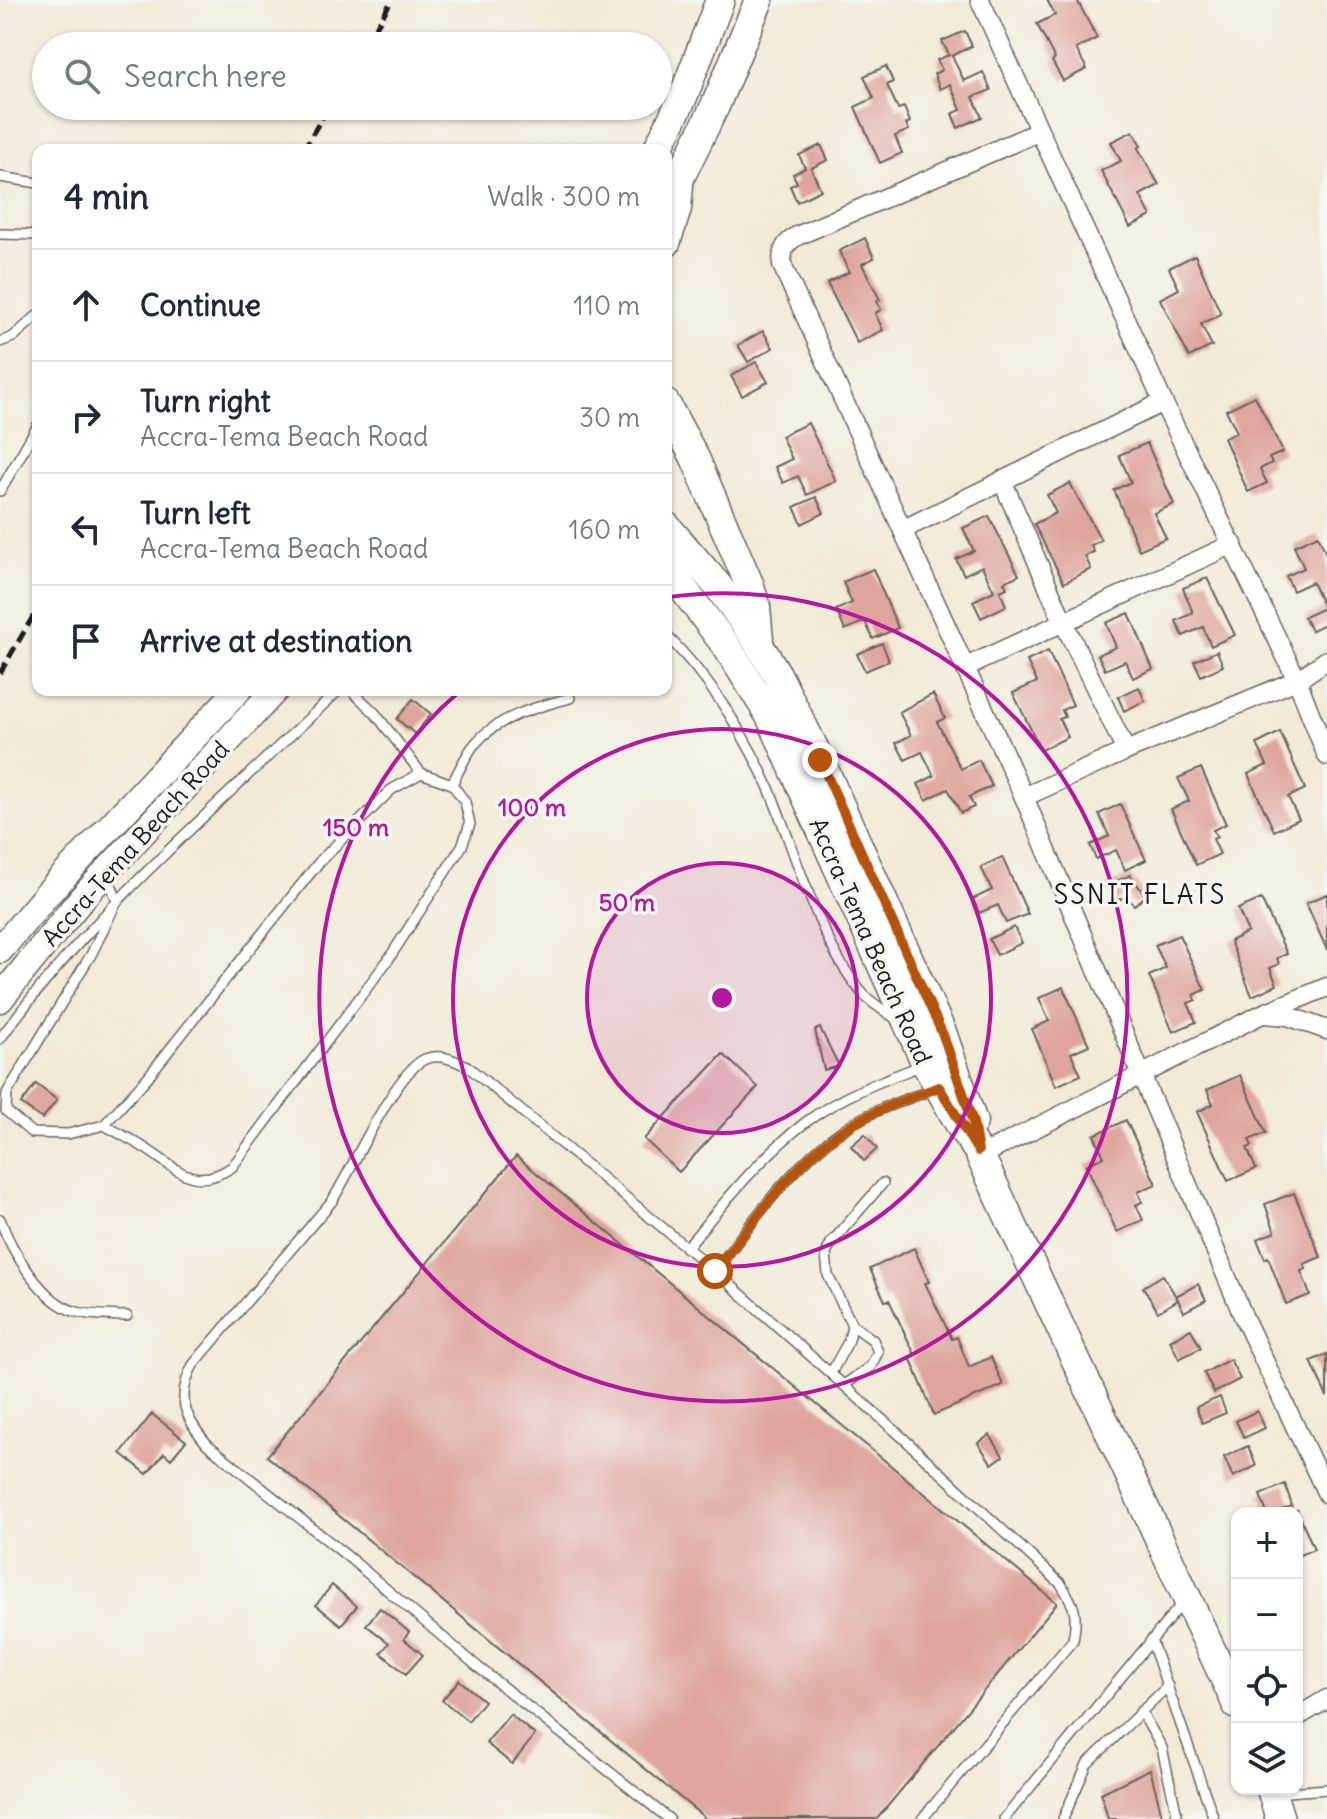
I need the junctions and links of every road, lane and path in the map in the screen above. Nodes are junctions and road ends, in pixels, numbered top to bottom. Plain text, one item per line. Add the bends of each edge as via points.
1 (720, 0) edge
2 (759, 0) edge
3 (980, 0) edge
4 (672, 119) edge
5 (672, 120) edge
6 (1038, 132) junction
7 (660, 144) edge
8 (0, 177) edge
9 (680, 178) junction
10 (32, 182) edge
11 (672, 194) edge
12 (672, 224) edge
13 (0, 234) edge
14 (32, 235) edge
15 (32, 320) edge
16 (0, 342) edge
17 (1163, 402) junction
18 (672, 415) edge
19 (32, 435) edge
20 (1002, 480) junction
21 (0, 491) edge
22 (904, 529) junction
23 (672, 533) edge
24 (1233, 544) junction
25 (672, 574) edge
26 (672, 590) edge
27 (703, 613) junction
28 (1063, 621) junction
29 (672, 642) edge
30 (759, 645) junction
31 (1327, 660) edge
32 (966, 667) junction
33 (1297, 680) junction
34 (230, 696) edge
35 (269, 696) edge
36 (333, 696) edge
37 (357, 696) edge
38 (570, 698) dead end
39 (1126, 751) junction
40 (1327, 756) edge
41 (421, 773) junction
42 (452, 784) junction
43 (1024, 797) junction
44 (86, 852) junction
45 (106, 872) junction
46 (117, 901) junction
47 (0, 950) edge
48 (1327, 987) edge
49 (0, 999) edge
50 (1262, 1014) junction
51 (1327, 1030) edge
52 (913, 1032) junction
53 (0, 1039) edge
54 (932, 1076) junction
55 (1140, 1076) junction
56 (3, 1114) edge
57 (104, 1125) junction
58 (979, 1153) junction
59 (883, 1183) dead end
60 (0, 1219) edge
61 (686, 1248) junction
62 (715, 1271) junction
63 (127, 1316) dead end
64 (852, 1325) junction
65 (831, 1373) junction
66 (844, 1385) junction
67 (1327, 1494) edge
68 (1186, 1598) junction
69 (1151, 1640) junction
70 (1168, 1686) junction
71 (1231, 1692) edge
72 (1327, 1699) edge
73 (1141, 1711) junction
74 (1303, 1713) edge
75 (1327, 1789) edge
76 (1274, 1800) edge
77 (669, 1819) edge
78 (922, 1819) edge
79 (1004, 1819) edge
80 (1063, 1819) edge
81 (1178, 1819) edge
82 (1214, 1819) edge

1 - 4 main road
2 - 9 main road
3 - 6 street
5 - 7 main road
6 - 17 street
6 - 22 street via 797,236 782,250 782,265
8 - 10 lane
9 - 11 main road
9 - 12 main road
13 - 14 lane
15 - 16 lane
17 - 20 street
17 - 24 street
18 - 30 main road via 750,586
19 - 21 lane
20 - 22 street
20 - 28 street
22 - 32 street
23 - 30 main road, Accra-Tema Beach Road
24 - 28 street
24 - 33 street
25 - 27 main road, Accra-Tema Beach Road
26 - 27 main road
27 - 52 main road, Accra-Tema Beach Road via 770,716
28 - 32 street
28 - 39 street
29 - 52 lane via 709,684 741,733 834,952 866,997
30 - 58 main road, Accra-Tema Beach Road via 820,760 943,1035
31 - 33 street
32 - 43 street
33 - 39 street
33 - 40 street
34 - 44 main road
35 - 45 main road, Accra-Tema Beach Road
36 - 46 lane
37 - 41 lane
38 - 42 lane via 526,710 496,726 474,744
39 - 43 street
41 - 42 lane
41 - 57 lane via 391,790 320,861
42 - 57 lane via 465,802 470,824 462,846 388,960 232,1167 195,1179
43 - 55 street
44 - 45 main road
44 - 47 main road
45 - 46 lane
45 - 49 main road, Accra-Tema Beach Road
46 - 53 lane
46 - 56 lane via 92,953 7,1093
48 - 50 street
50 - 51 street via 1288,1016
50 - 55 street
52 - 54 main road, Accra-Tema Beach Road
54 - 58 main road, Accra-Tema Beach Road
54 - 61 lane via 869,1086 809,1120 738,1187
54 - 62 lane via 818,1149
55 - 58 street
55 - 67 street
56 - 57 lane via 32,1133 68,1134
58 - 68 main road, Accra-Tema Beach Road
59 - 64 lane via 826,1254 828,1275
60 - 63 lane via 26,1269 52,1298 75,1312
61 - 62 lane
61 - 77 lane via 467,1066 445,1057 425,1059 406,1074 385,1105 332,1201 193,1365 182,1393 194,1429 207,1444
62 - 65 lane
64 - 65 lane
64 - 66 lane via 873,1340 878,1352 871,1366
65 - 66 lane
66 - 78 lane via 1040,1562 1073,1603 1077,1621 1073,1640 1060,1659
68 - 69 lane
68 - 71 main road, Accra-Tema Beach Road
69 - 70 lane
69 - 79 lane
70 - 73 lane
70 - 82 lane
72 - 74 street
73 - 80 lane via 1087,1764
73 - 81 lane via 1162,1748
75 - 76 lane

